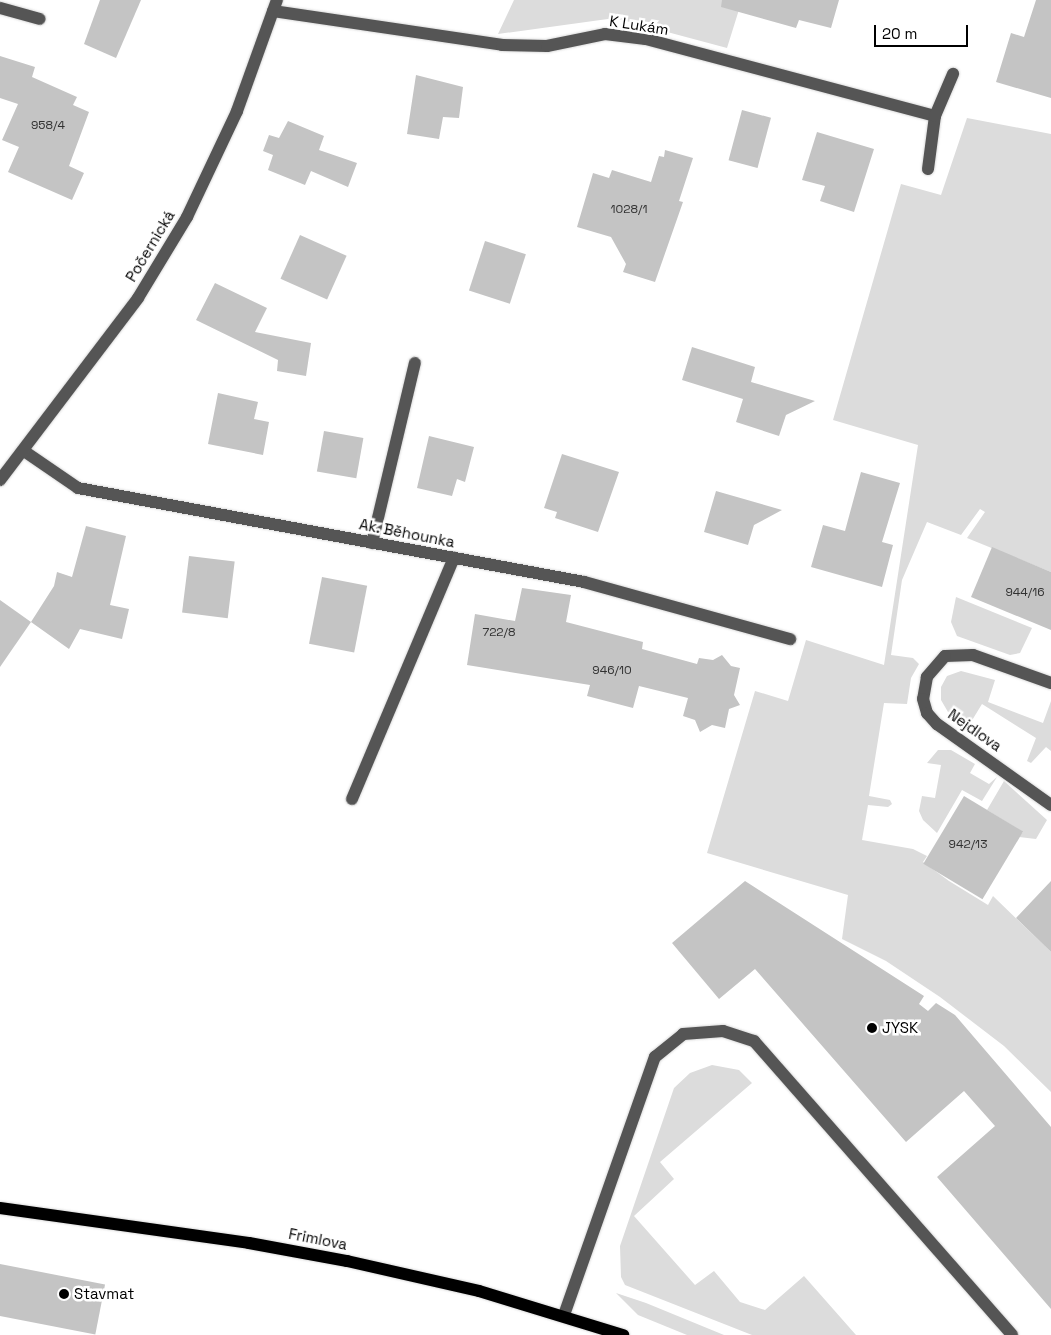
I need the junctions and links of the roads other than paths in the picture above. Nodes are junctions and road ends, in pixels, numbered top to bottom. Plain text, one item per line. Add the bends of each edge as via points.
1 (275, 5) edge
2 (0, 8) edge
3 (40, 19) dead end
4 (953, 74) dead end
5 (935, 116) junction
6 (928, 169) dead end
7 (415, 363) dead end
8 (24, 451) junction
9 (0, 480) edge
10 (372, 543) junction
11 (454, 558) junction
12 (790, 639) dead end
13 (1051, 683) edge
14 (352, 799) dead end
15 (1051, 805) edge
16 (0, 1208) edge
17 (564, 1315) junction
18 (623, 1335) edge
19 (1012, 1335) edge

1 - 5 street, K Lukám via 502,45 547,46 605,34 646,39
1 - 8 street, Počernická via 237,110 187,217 138,298
2 - 3 street
4 - 5 street
5 - 6 street
7 - 10 street
8 - 9 street, Počernická
8 - 10 street, Ak. Běhounka via 78,488
10 - 11 street, Ak. Běhounka
11 - 12 street, Ak. Běhounka via 584,582
11 - 14 street
13 - 15 street, Nejdlova via 973,655 957,654 945,656 935,664 927,677 923,699 927,713 937,724
16 - 17 main road, Frimlova via 302,1252 451,1284
17 - 18 main road, Frimlova
17 - 19 street via 655,1057 683,1034 722,1031 754,1041

